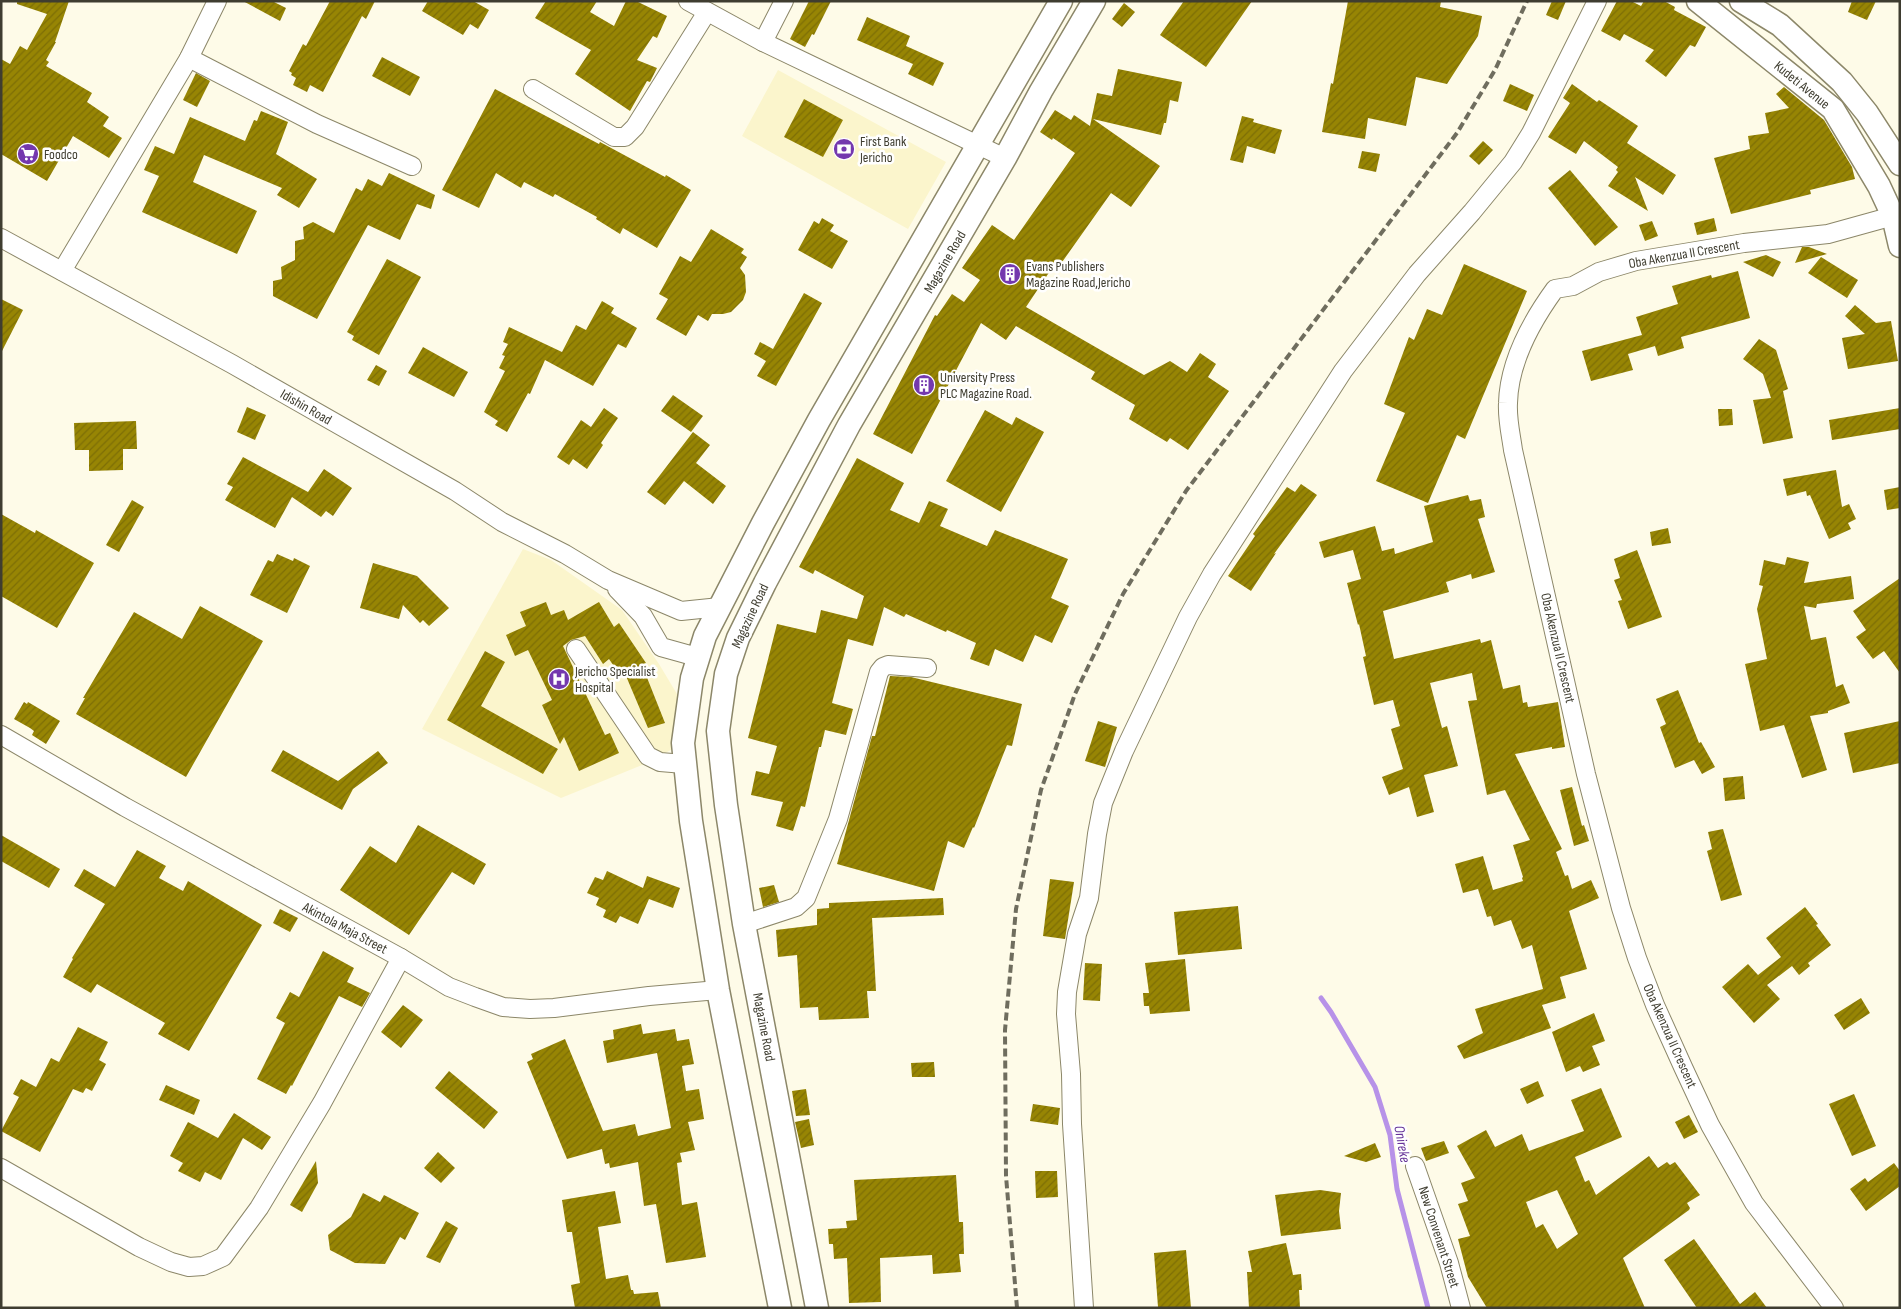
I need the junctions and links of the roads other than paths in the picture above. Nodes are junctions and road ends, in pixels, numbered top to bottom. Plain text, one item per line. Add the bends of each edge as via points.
1 (217, 1) edge
2 (688, 1) edge
3 (784, 1) edge
4 (1061, 1) edge
5 (1094, 1) edge
6 (1597, 1) edge
7 (1698, 1) edge
8 (1741, 1) edge
9 (707, 12) junction
10 (763, 42) junction
11 (189, 58) junction
12 (533, 89) dead end
13 (978, 144) junction
14 (1005, 158) junction
15 (1900, 164) edge
16 (412, 166) dead end
17 (1893, 216) junction
18 (1, 238) edge
19 (1900, 246) edge
20 (62, 271) junction
21 (608, 580) junction
22 (720, 608) junction
23 (576, 649) dead end
24 (697, 657) junction
25 (927, 668) dead end
26 (1, 736) edge
27 (684, 764) junction
28 (744, 924) junction
29 (400, 958) junction
30 (718, 990) junction
31 (1415, 1166) dead end
32 (1, 1168) edge
33 (807, 1262) junction
34 (773, 1265) junction
35 (780, 1308) edge
36 (816, 1308) edge
37 (1084, 1308) edge
38 (1461, 1308) edge
39 (1834, 1308) edge

1 - 11 street
2 - 9 street
3 - 10 street
4 - 13 main road
5 - 14 main road, Magazine Road
6 - 37 street via 1531,133 1513,162 1417,274 1343,371 1212,574 1124,751 1103,803 1089,898 1077,934 1066,1014
7 - 17 main road, Kudeti Avenue via 1833,109 1880,186
8 - 15 main road, Kudeti Avenue via 1780,25 1842,82 1867,113
9 - 10 street
9 - 12 street via 635,127 625,137 614,138
10 - 13 street
11 - 16 street via 318,124
11 - 20 street
13 - 14 street
13 - 22 main road via 818,420
14 - 28 main road, Magazine Road via 849,425 738,638 726,674 718,731
17 - 19 main road, Kudeti Avenue
17 - 39 street, Oba Akenzua II Crescent via 1828,234 1744,243 1636,261 1599,272 1573,286 1555,289 1526,336 1513,370 1508,403 1513,450 1586,774 1637,958 1710,1125 1754,1203
18 - 20 street, Idishin Road
20 - 21 street, Idishin Road via 232,364 502,522
21 - 22 street via 681,611
21 - 24 street via 643,616 661,647
22 - 24 main road
23 - 27 street via 648,756 660,762
24 - 27 main road via 684,724
25 - 28 street via 883,667 838,819 806,898 796,908
26 - 29 street, Akintola Maja Street
27 - 30 main road
28 - 33 main road, Magazine Road
29 - 30 street, Akintola Maja Street via 449,987 503,1006 530,1009
29 - 32 street via 322,1103 259,1208 223,1257 203,1266 189,1267 171,1262 139,1248
30 - 34 main road
31 - 38 street, New Convenant Street
33 - 34 main road
33 - 36 main road, Magazine Road
34 - 35 main road

